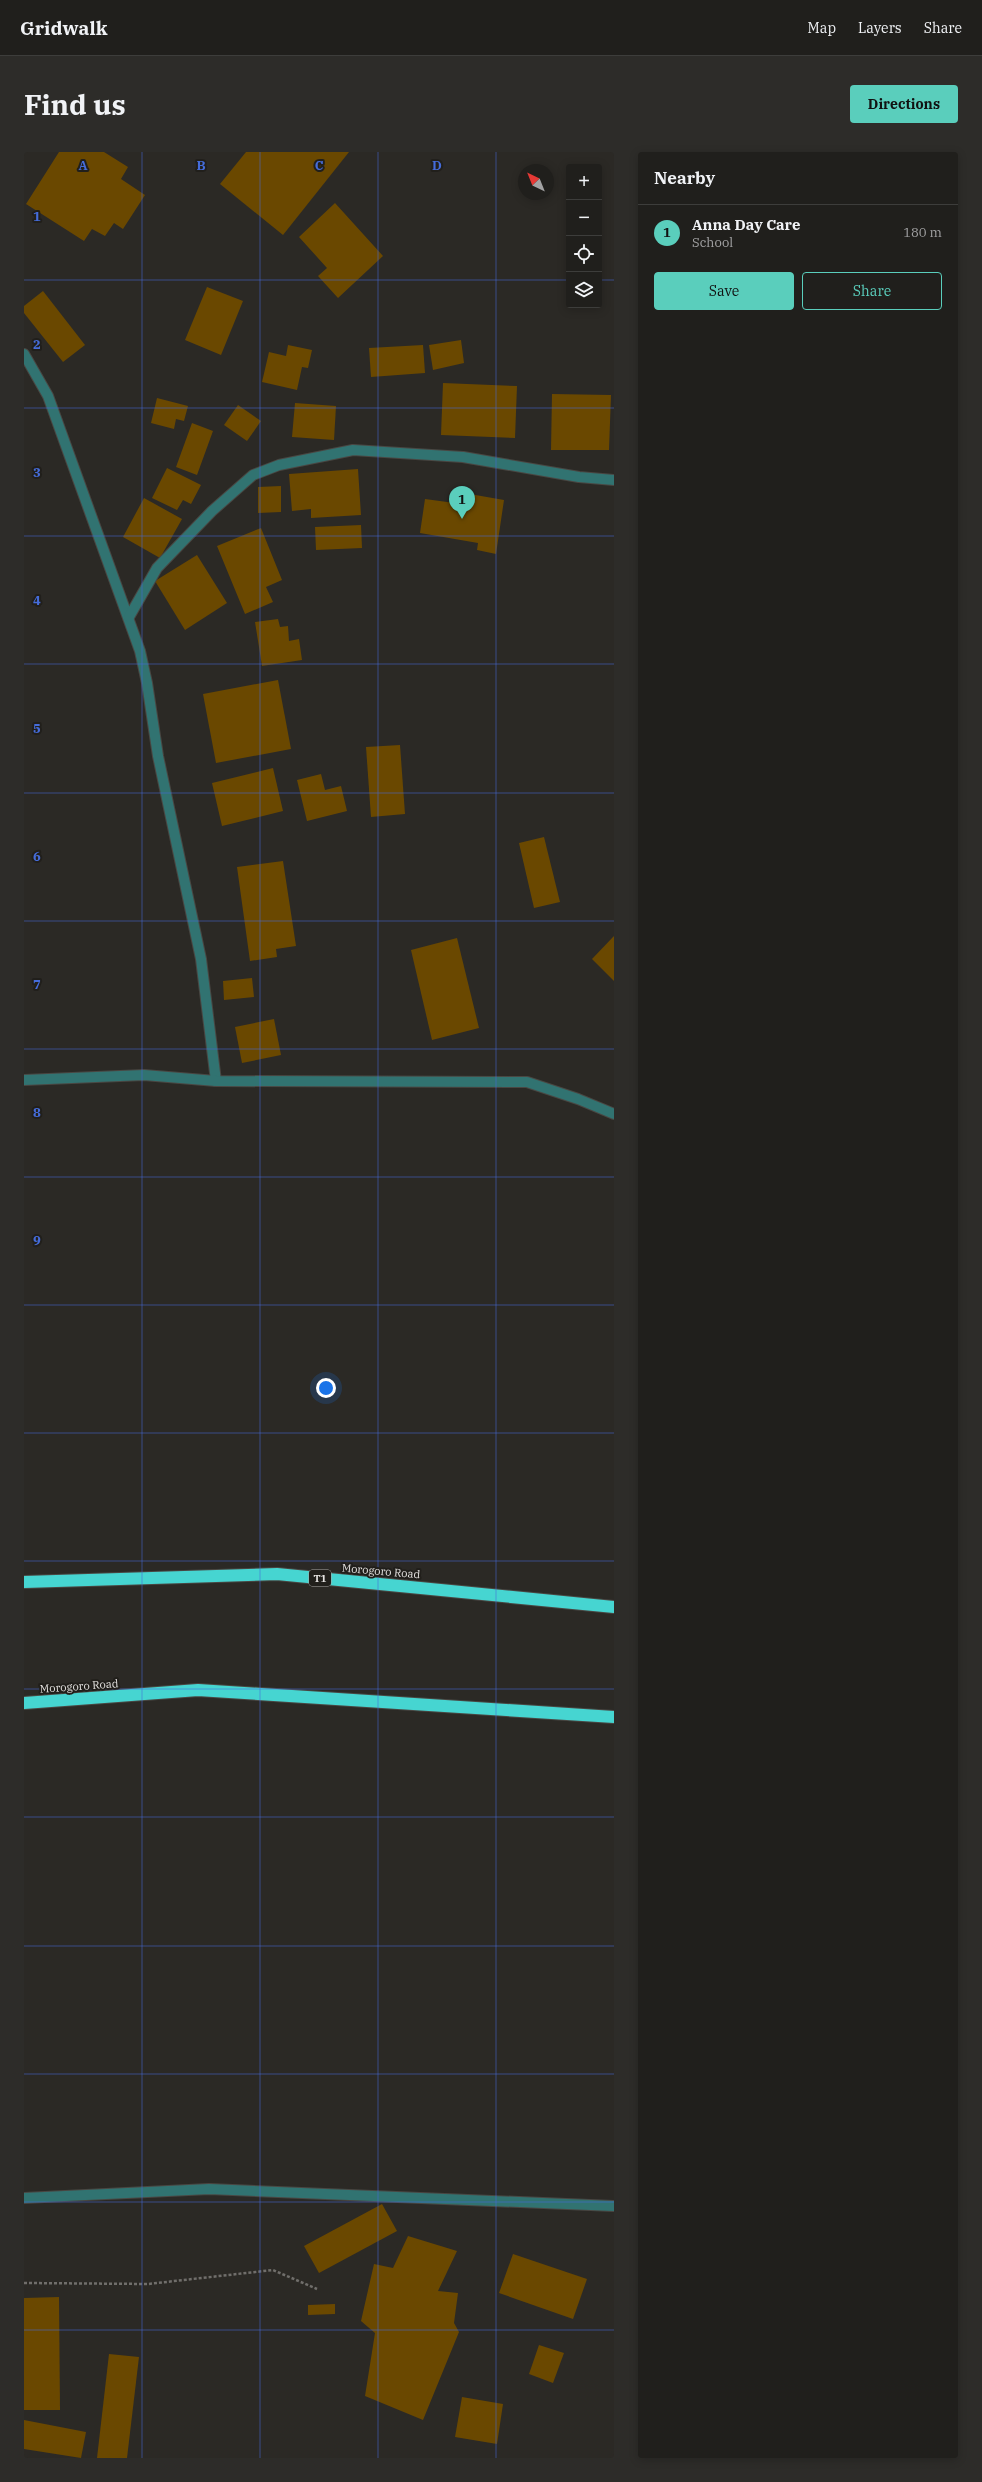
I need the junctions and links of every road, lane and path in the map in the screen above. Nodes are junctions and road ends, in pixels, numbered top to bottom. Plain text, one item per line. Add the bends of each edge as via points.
1 (24, 354) edge
2 (614, 480) edge
3 (129, 617) junction
4 (24, 1080) edge
5 (216, 1081) junction
6 (614, 1114) edge
7 (24, 1582) edge
8 (614, 1608) edge
9 (24, 1703) edge
10 (614, 1717) edge
11 (24, 2198) edge
12 (614, 2206) edge
13 (24, 2283) edge
14 (317, 2289) dead end

1 - 3 street via 48,396
2 - 3 street via 579,477 463,457 353,450 279,465 253,475 212,511 157,568
3 - 5 street via 147,683 158,756 201,959
4 - 5 street via 144,1075
5 - 6 street via 527,1082
7 - 8 highway, Morogoro Road / T1 via 277,1574
9 - 10 highway, Morogoro Road via 198,1690
11 - 12 street via 209,2189
13 - 14 path via 148,2284 273,2270

